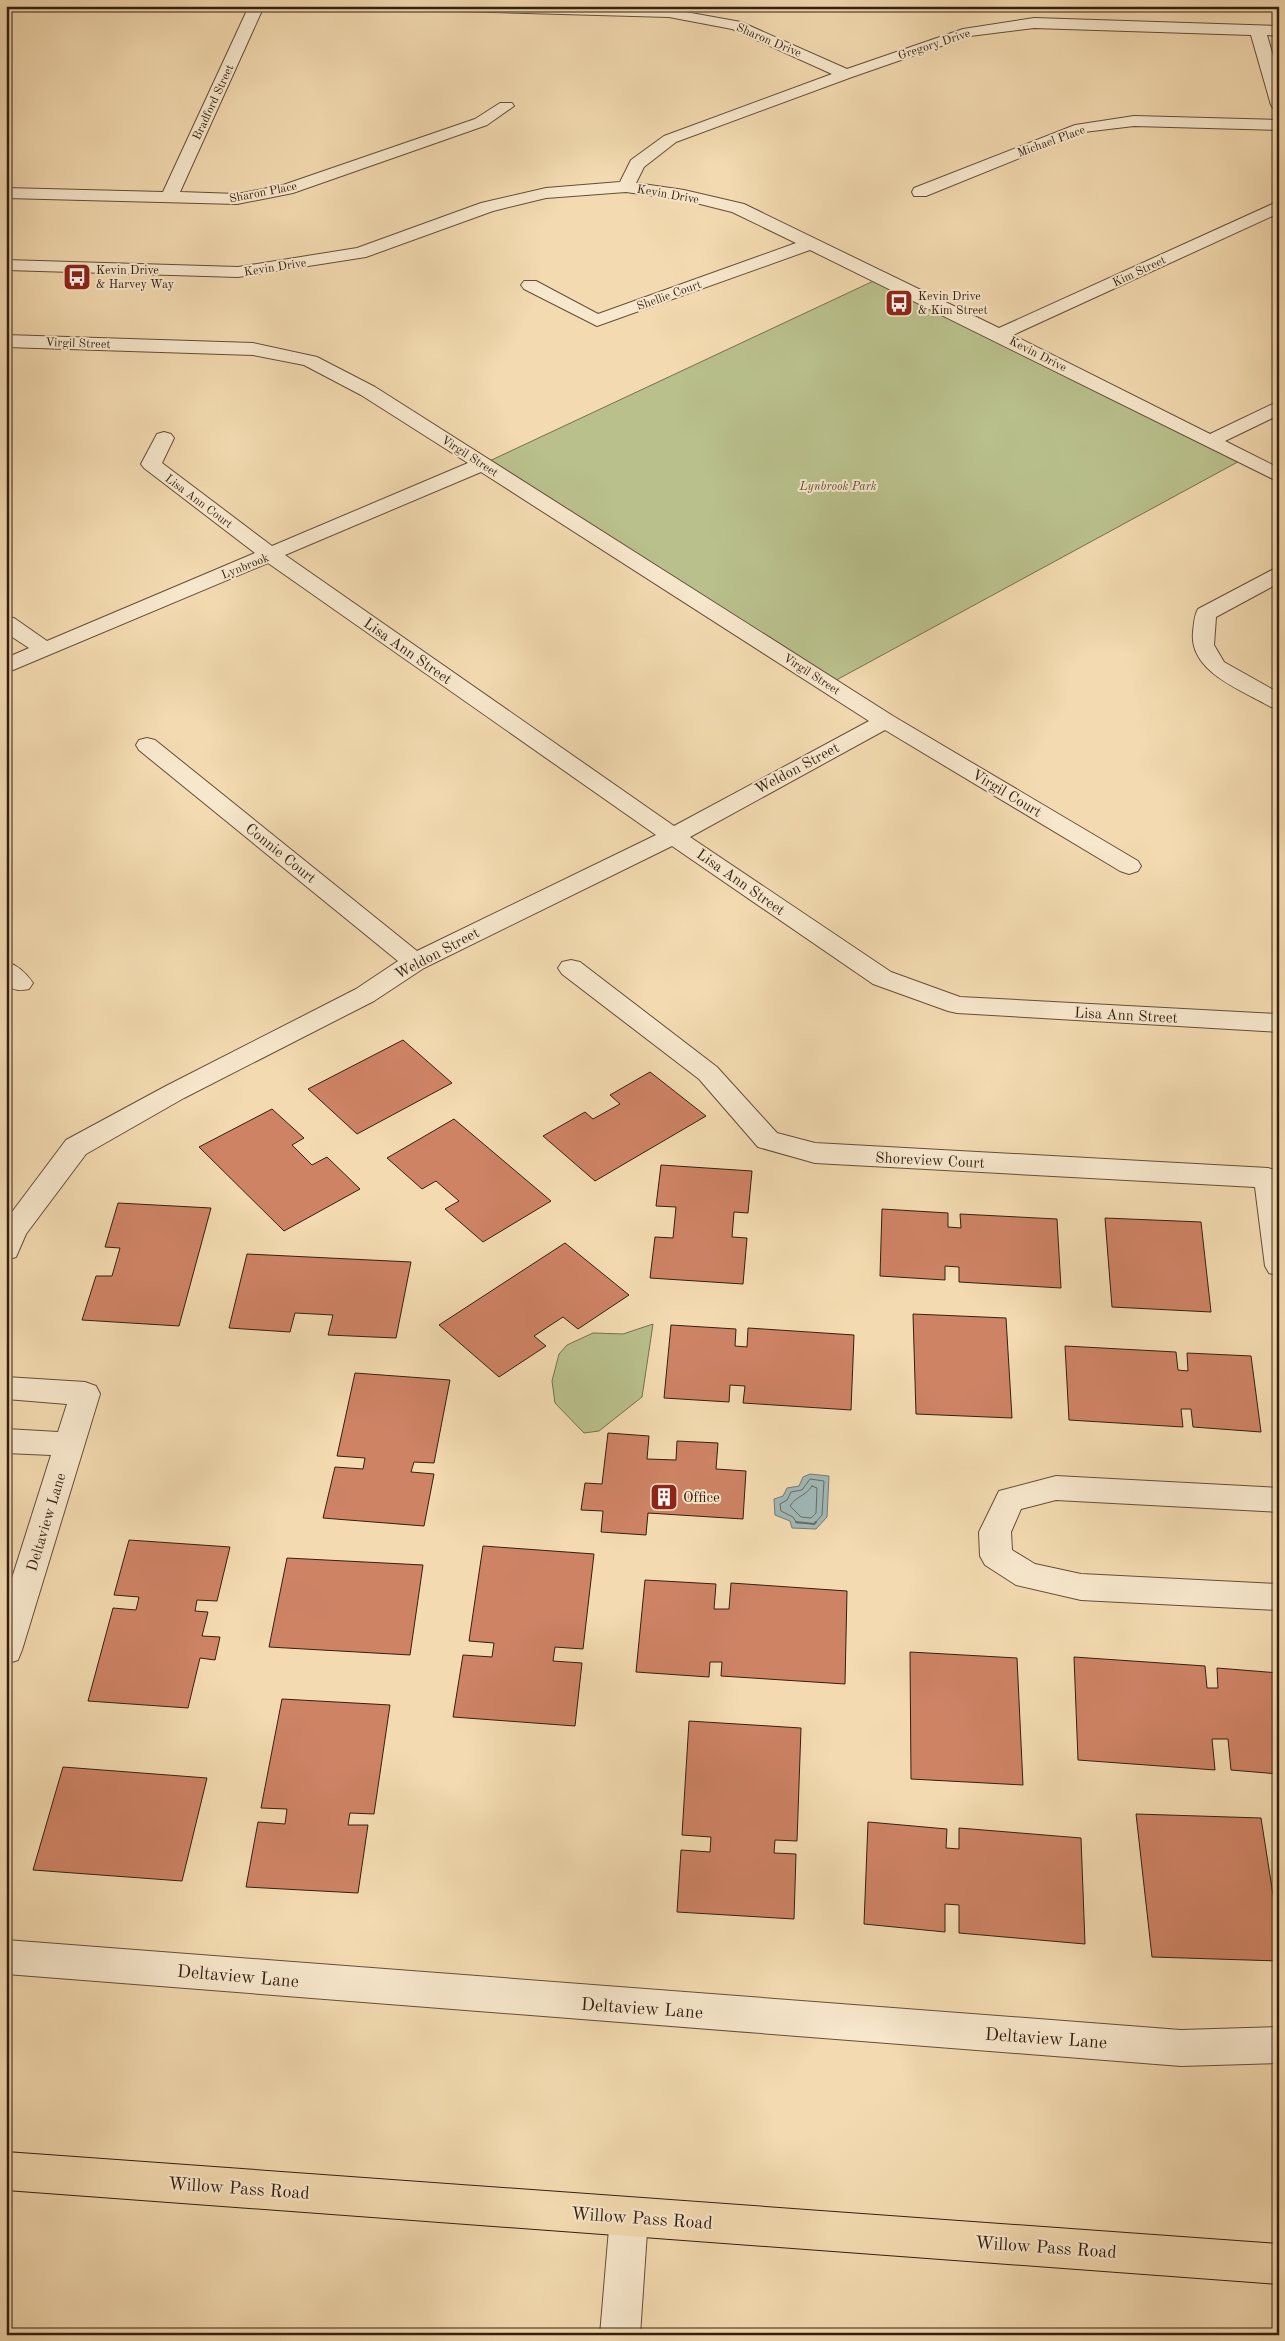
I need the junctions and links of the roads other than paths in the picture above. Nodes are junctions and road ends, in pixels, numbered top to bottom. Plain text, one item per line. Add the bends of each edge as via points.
1 (257, 6) edge
2 (419, 6) edge
3 (1258, 30) junction
4 (1279, 31) edge
5 (846, 74) junction
6 (1279, 104) edge
7 (506, 106) dead end
8 (1279, 125) edge
9 (626, 187) junction
10 (920, 192) dead end
11 (6, 193) edge
12 (169, 198) junction
13 (1279, 206) edge
14 (812, 243) junction
15 (6, 265) edge
16 (530, 285) dead end
17 (999, 335) junction
18 (6, 341) edge
19 (1279, 407) edge
20 (164, 438) dead end
21 (1210, 441) junction
22 (483, 464) junction
23 (1279, 476) edge
24 (271, 555) junction
25 (1279, 574) edge
26 (6, 623) edge
27 (44, 649) junction
28 (6, 666) edge
29 (1279, 702) edge
30 (885, 721) junction
31 (147, 745) dead end
32 (673, 836) junction
33 (1128, 866) dead end
34 (415, 962) junction
35 (572, 968) dead end
36 (1279, 1023) edge
37 (6, 1250) edge
38 (1279, 1266) edge
39 (6, 1388) edge
40 (6, 1441) edge
41 (70, 1444) junction
42 (1279, 1500) edge
43 (1279, 1597) edge
44 (6, 1650) edge
45 (6, 1957) edge
46 (1279, 2045) edge
47 (6, 2171) edge
48 (630, 2217) junction
49 (1279, 2264) edge
50 (620, 2335) edge

1 - 12 street, Bradford Street
2 - 5 street, Sharon Drive via 669,13 736,24
3 - 4 street, Gregory Drive
3 - 5 street, Gregory Drive via 1034,23 968,32
3 - 6 street
5 - 9 street, Gregory Drive via 670,139 637,164
7 - 12 street, Sharon Place via 482,122 287,190 237,199
8 - 10 street, Michael Place via 1134,121 1081,128
9 - 14 street, Kevin Drive via 684,195 738,208
9 - 15 street, Kevin Drive via 546,193 487,207 360,254 238,272
11 - 12 street, Sharon Place
13 - 17 street, Kim Street
14 - 16 street, Shellie Court via 597,321
14 - 17 street, Kevin Drive
17 - 21 street, Kevin Drive
18 - 22 street, Virgil Street via 253,349 310,361 368,392
19 - 21 street
20 - 24 street, Lisa Ann Court via 151,464
21 - 23 street, Kevin Drive
22 - 24 street, Lynbrook
22 - 30 street, Virgil Street
24 - 27 street, Lynbrook
24 - 32 street, Lisa Ann Street
25 - 29 street via 1206,614 1203,645 1216,666
26 - 27 street
27 - 28 street, Lynbrook
30 - 32 street, Weldon Street
30 - 33 street, Virgil Court
31 - 34 street, Connie Court
32 - 34 street, Weldon Street
32 - 36 street, Lisa Ann Street via 882,978 957,1005
34 - 37 street, Weldon Street via 365,995 175,1092 76,1147 13,1231
35 - 38 street, Shoreview Court via 708,1073 768,1140 815,1153 1268,1178
39 - 41 street, Deltaview Lane via 85,1394
40 - 41 street
41 - 44 street, Deltaview Lane
42 - 43 street via 1056,1488 1010,1500 995,1532 996,1556 1027,1576 1081,1587
45 - 46 street, Deltaview Lane via 1181,2048
47 - 48 main road, Willow Pass Road
48 - 49 main road, Willow Pass Road
48 - 50 street

